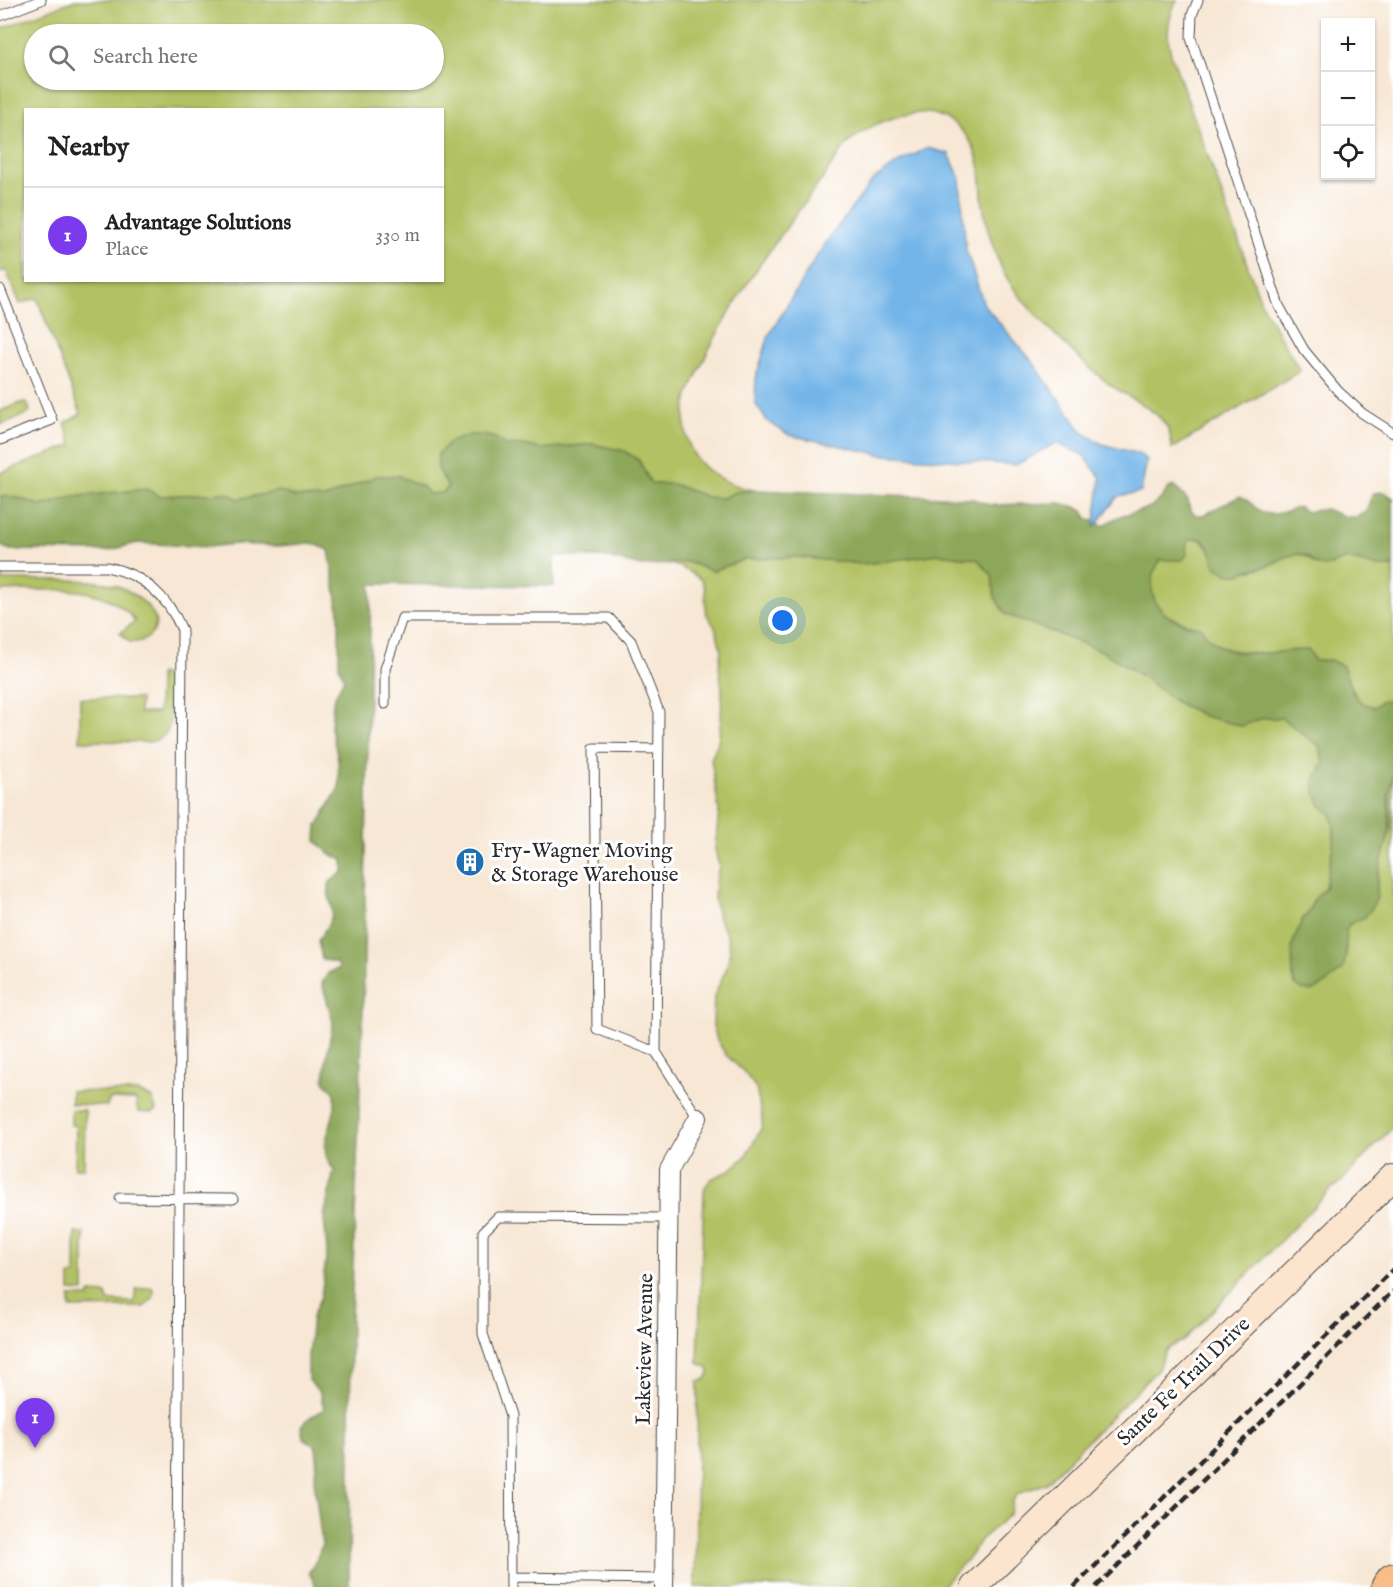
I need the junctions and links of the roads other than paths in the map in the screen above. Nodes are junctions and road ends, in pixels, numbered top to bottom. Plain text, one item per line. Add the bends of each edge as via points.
1 (41, 0) edge
2 (1198, 0) edge
3 (0, 16) edge
4 (0, 289) edge
5 (1393, 433) edge
6 (0, 440) edge
7 (0, 567) edge
8 (386, 704) dead end
9 (659, 749) junction
10 (656, 1052) junction
11 (698, 1118) joint
12 (1393, 1177) edge
13 (120, 1198) dead end
14 (180, 1199) junction
15 (232, 1199) dead end
16 (668, 1218) junction
17 (1393, 1580) edge
18 (511, 1582) edge
19 (664, 1583) edge
20 (177, 1587) edge
21 (974, 1587) edge
22 (1388, 1587) edge

1 - 3 lane
2 - 5 lane via 1192,15 1191,38 1279,306 1304,350 1338,391
4 - 6 lane via 52,420
7 - 14 lane via 122,570 145,582 164,599 183,630
8 - 9 lane via 385,669 402,618 609,618 631,641 659,712
9 - 10 lane
9 - 10 lane via 594,748 597,1029
10 - 11 lane
11 - 16 street, Lakeview Avenue via 669,1170
12 - 21 main road, Sante Fe Trail Drive
13 - 14 lane
14 - 15 lane
14 - 20 lane
16 - 18 lane via 498,1217 483,1232 483,1334 510,1416
16 - 19 street, Lakeview Avenue
17 - 22 highway
18 - 19 lane

